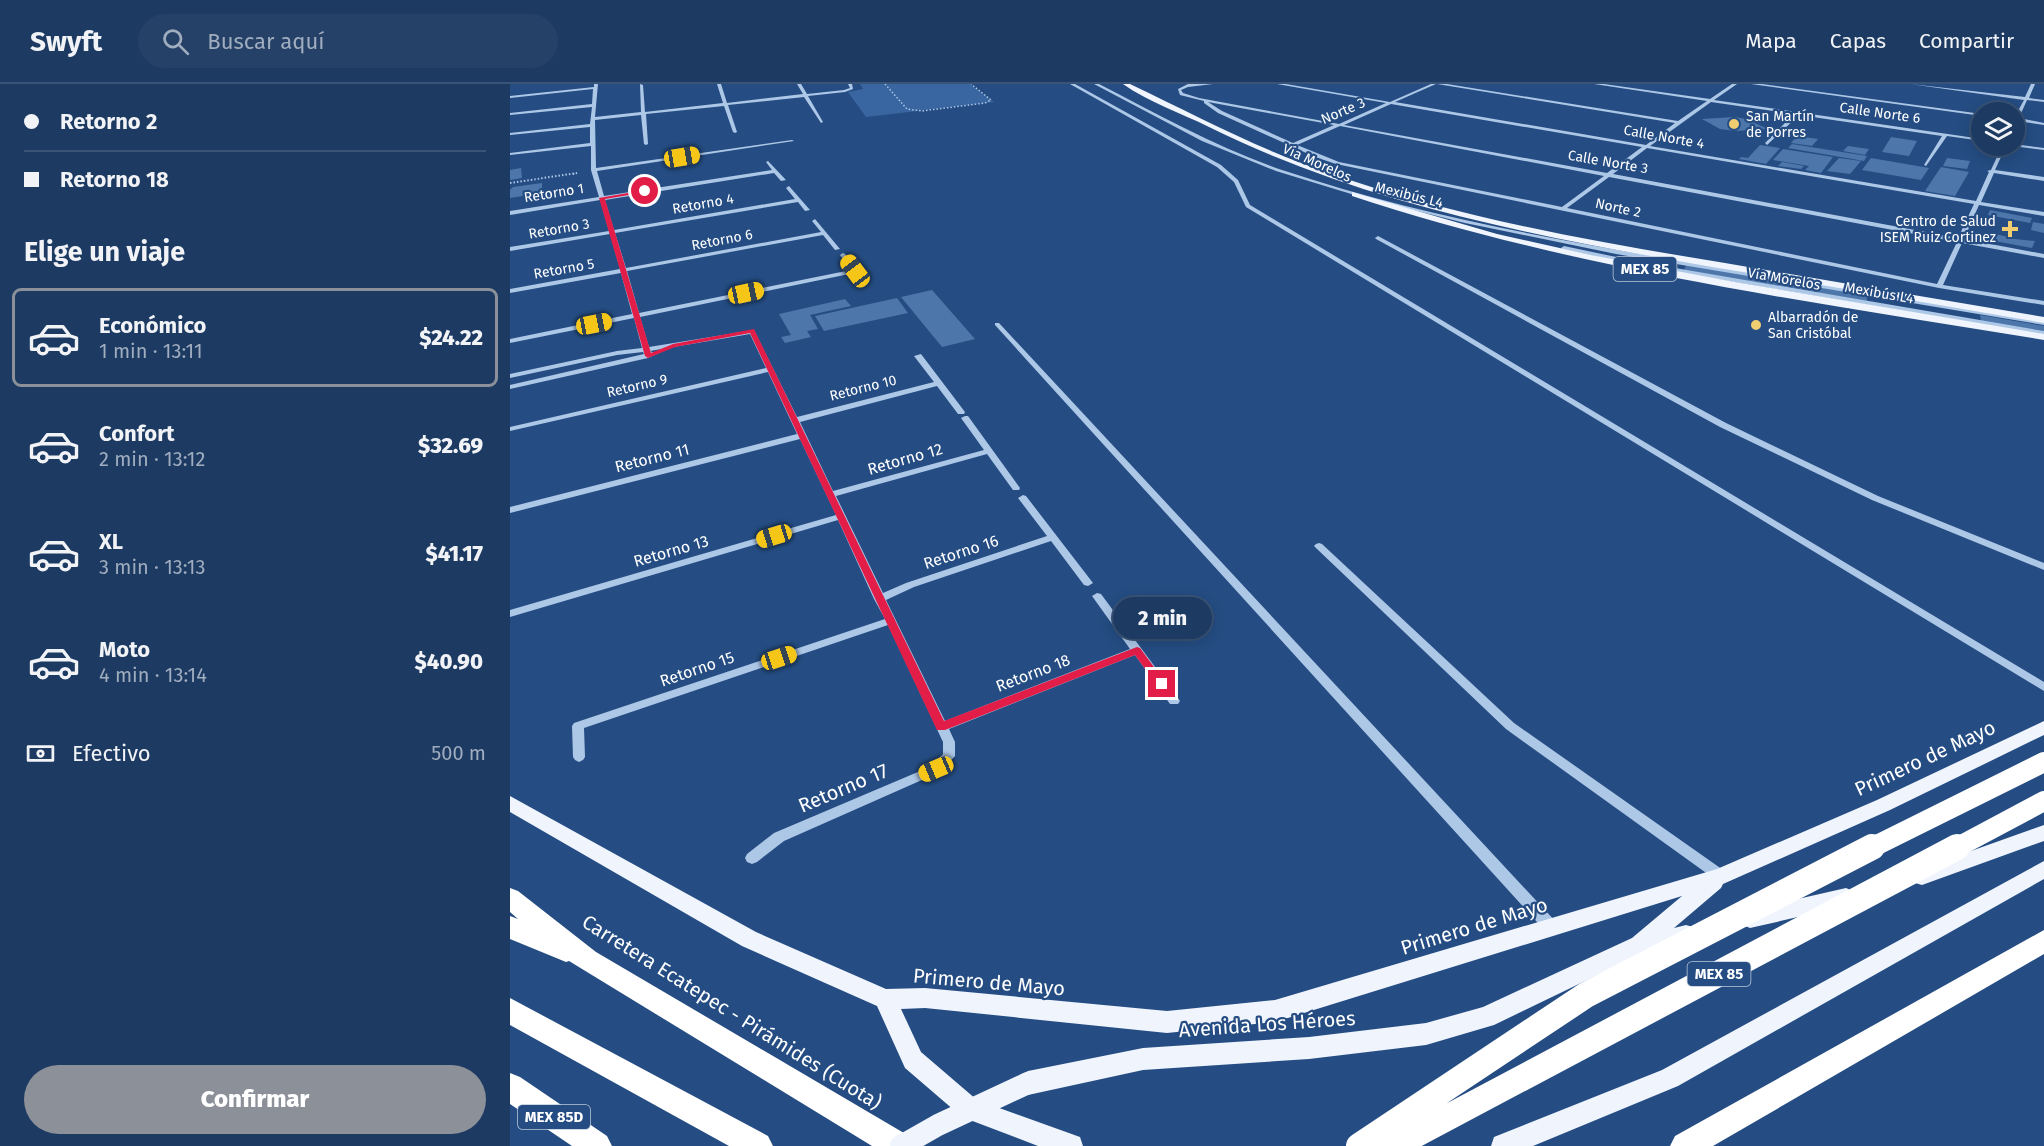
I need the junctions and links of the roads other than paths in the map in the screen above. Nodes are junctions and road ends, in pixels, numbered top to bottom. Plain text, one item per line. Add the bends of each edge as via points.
1 (719, 84) edge
2 (799, 84) edge
3 (1072, 84) edge
4 (1096, 84) edge
5 (1109, 84) edge
6 (1126, 84) edge
7 (1211, 84) edge
8 (1280, 84) edge
9 (1434, 84) edge
10 (1440, 84) edge
11 (1596, 84) edge
12 (1735, 84) edge
13 (1753, 84) edge
14 (1912, 84) edge
15 (2033, 84) edge
16 (641, 85) edge
17 (1189, 85) edge
18 (1201, 85) edge
19 (596, 86) edge
20 (850, 87) edge
21 (804, 95) junction
22 (510, 97) edge
23 (1199, 99) junction
24 (2025, 99) junction
25 (1712, 101) junction
26 (2044, 101) edge
27 (2024, 102) edge
28 (1393, 103) junction
29 (725, 104) junction
30 (594, 105) junction
31 (642, 113) junction
32 (1798, 113) junction
33 (510, 114) edge
34 (1971, 114) edge
35 (592, 122) junction
36 (821, 122) dead end
37 (1679, 122) junction
38 (2025, 122) edge
39 (2044, 124) edge
40 (1340, 125) junction
41 (735, 132) dead end
42 (510, 134) edge
43 (1945, 135) junction
44 (1971, 139) edge
45 (792, 141) dead end
46 (1211, 141) junction
47 (592, 144) junction
48 (646, 144) dead end
49 (1767, 144) dead end
50 (1293, 145) junction
51 (1647, 146) junction
52 (2025, 146) edge
53 (2044, 149) edge
54 (1260, 150) junction
55 (510, 154) edge
56 (1998, 156) edge
57 (768, 162) dead end
58 (1926, 165) dead end
59 (594, 170) junction
60 (775, 171) junction
61 (1990, 171) junction
62 (1609, 174) junction
63 (2044, 179) edge
64 (783, 180) dead end
65 (789, 188) dead end
66 (1342, 189) junction
67 (602, 198) junction
68 (799, 200) junction
69 (1976, 202) junction
70 (1563, 209) junction
71 (807, 210) dead end
72 (510, 213) edge
73 (2044, 214) edge
74 (815, 221) dead end
75 (1465, 221) junction
76 (612, 232) junction
77 (825, 233) junction
78 (1378, 238) dead end
79 (1959, 240) junction
80 (510, 249) edge
81 (837, 249) dead end
82 (843, 255) dead end
83 (2044, 256) edge
84 (623, 271) junction
85 (855, 271) junction
86 (862, 280) dead end
87 (1939, 286) junction
88 (510, 291) edge
89 (2044, 303) edge
90 (636, 316) junction
91 (2044, 321) edge
92 (997, 324) dead end
93 (2044, 335) edge
94 (510, 341) edge
95 (673, 346) junction
96 (645, 347) junction
97 (648, 356) junction
98 (918, 356) dead end
99 (770, 369) junction
100 (510, 376) edge
101 (939, 383) junction
102 (510, 387) edge
103 (794, 421) junction
104 (510, 429) edge
105 (801, 436) junction
106 (988, 451) junction
107 (1016, 488) dead end
108 (830, 495) junction
109 (1023, 498) dead end
110 (510, 510) edge
111 (840, 517) junction
112 (1053, 537) junction
113 (1319, 546) dead end
114 (2044, 567) edge
115 (1088, 584) dead end
116 (1097, 596) dead end
117 (879, 599) junction
118 (510, 614) edge
119 (890, 621) junction
120 (1137, 650) junction
121 (2044, 687) edge
122 (1174, 702) dead end
123 (941, 727) junction
124 (2044, 727) edge
125 (579, 757) dead end
126 (2044, 762) edge
127 (2044, 801) edge
128 (510, 802) edge
129 (2044, 834) edge
130 (752, 858) dead end
131 (2044, 869) edge
132 (1720, 876) junction
133 (510, 898) edge
134 (510, 927) edge
135 (1552, 928) junction
136 (2044, 941) edge
137 (1636, 946) junction
138 (586, 960) junction
139 (885, 999) junction
140 (510, 1011) edge
141 (510, 1087) edge
142 (597, 1146) edge
143 (758, 1146) edge
144 (900, 1146) edge
145 (1071, 1146) edge
146 (1359, 1146) edge
147 (1394, 1146) edge
148 (1503, 1146) edge
149 (1685, 1146) edge

1 - 29 street
2 - 21 street
3 - 121 street via 1219,166 1236,181 1248,206
4 - 46 street, Mexibús L4
5 - 46 street, Mexibús L4 via 1212,138
6 - 54 main road, MEX 85
7 - 18 street
8 - 28 street, Calle Norte 4
9 - 28 street, Norte 3
10 - 37 street
11 - 25 street, Calle Norte 6
12 - 25 street
13 - 34 street
14 - 24 street
15 - 24 street
16 - 31 street
17 - 18 street
17 - 23 street, Calle Norte 3 via 1179,90 1180,94
19 - 22 street
19 - 30 street
20 - 21 street
21 - 29 street
21 - 36 street
23 - 40 street, Calle Norte 3
23 - 50 street, Norte 2
24 - 26 street
24 - 27 street
25 - 32 street, Calle Norte 6
25 - 37 street
28 - 40 street, Norte 3
28 - 51 street, Calle Norte 4
29 - 31 street
29 - 41 street
30 - 33 street
30 - 35 street
31 - 35 street
31 - 48 street
32 - 43 street, Calle Norte 6
32 - 49 street
35 - 42 street
35 - 47 street
37 - 51 street
38 - 39 street
40 - 50 street, Norte 3
40 - 62 street, Calle Norte 3
43 - 44 street, Calle Norte 6
43 - 58 street
45 - 59 street
46 - 66 street, Mexibús L4 via 1278,170
47 - 55 street
47 - 59 street
50 - 70 street, Norte 2 via 1338,164
51 - 62 street
51 - 69 street, Calle Norte 4
52 - 53 street
54 - 66 main road, Vía Morelos / MEX 85
54 - 91 main road, Vía Morelos / MEX 85 via 1324,174 1511,227
56 - 61 street
57 - 60 street
59 - 67 street
60 - 64 street
60 - 67 street, Retorno 1
61 - 63 street
61 - 69 street
62 - 70 street
62 - 79 street, Calle Norte 3
65 - 68 street
66 - 75 street, Mexibús L4
66 - 93 main road, Vía Morelos / MEX 85 via 1406,212 1609,263
67 - 72 street, Retorno 1
67 - 76 street
68 - 71 street
68 - 76 street, Retorno 4
69 - 73 street, Calle Norte 4
69 - 79 street
70 - 87 street, Norte 2
74 - 77 street
75 - 91 street, Mexibús L4 via 1616,252
75 - 93 street, Mexibús L4 via 1591,255
76 - 80 street, Retorno 3
76 - 84 street
77 - 81 street
77 - 84 street, Retorno 6
78 - 114 street via 1723,425 1875,498
79 - 83 street, Calle Norte 3
79 - 87 street
82 - 85 street
84 - 88 street, Retorno 5
84 - 90 street
85 - 86 street
85 - 90 street
87 - 89 street, Norte 2
90 - 94 street
90 - 96 street
92 - 135 street
95 - 96 street
95 - 97 street
95 - 99 street via 752,331
96 - 97 street
96 - 100 street
97 - 102 street
98 - 101 street
99 - 103 street
99 - 104 street, Retorno 9
101 - 103 street, Retorno 10
101 - 106 street
103 - 105 street
105 - 108 street
105 - 110 street, Retorno 11
106 - 107 street
106 - 108 street, Retorno 12
108 - 111 street
109 - 112 street
111 - 117 street
111 - 118 street, Retorno 13
112 - 115 street
112 - 117 street, Retorno 16
113 - 132 street via 1510,726
116 - 120 street
117 - 119 street
119 - 123 street
119 - 125 street, Retorno 15 via 578,726
120 - 122 street
120 - 123 street, Retorno 18
123 - 130 street, Retorno 17 via 949,742 949,756 936,769 779,837
124 - 132 main road, Primero de Mayo via 1948,775
126 - 146 highway, bridge via 1852,856 1586,995
127 - 147 highway, MEX 85, bridge
128 - 139 main road, Primero de Mayo via 749,939
129 - 137 main road via 1907,882
131 - 148 main road via 1670,1078
132 - 135 main road, Primero de Mayo
132 - 137 main road
133 - 138 highway, Carretera Ecatepec - Pirámides (Cuota)
134 - 138 highway
135 - 139 main road, Primero de Mayo via 1275,1011 1167,1022 925,998
136 - 149 highway
137 - 144 main road, Avenida Los Héroes, bridge via 1486,1017 1426,1034 1309,1048 1143,1059 1088,1069 1028,1083
138 - 144 highway, Carretera Ecatepec - Pirámides (Cuota)
139 - 145 main road via 914,1060 970,1109
140 - 143 highway
141 - 142 highway, MEX 85D

